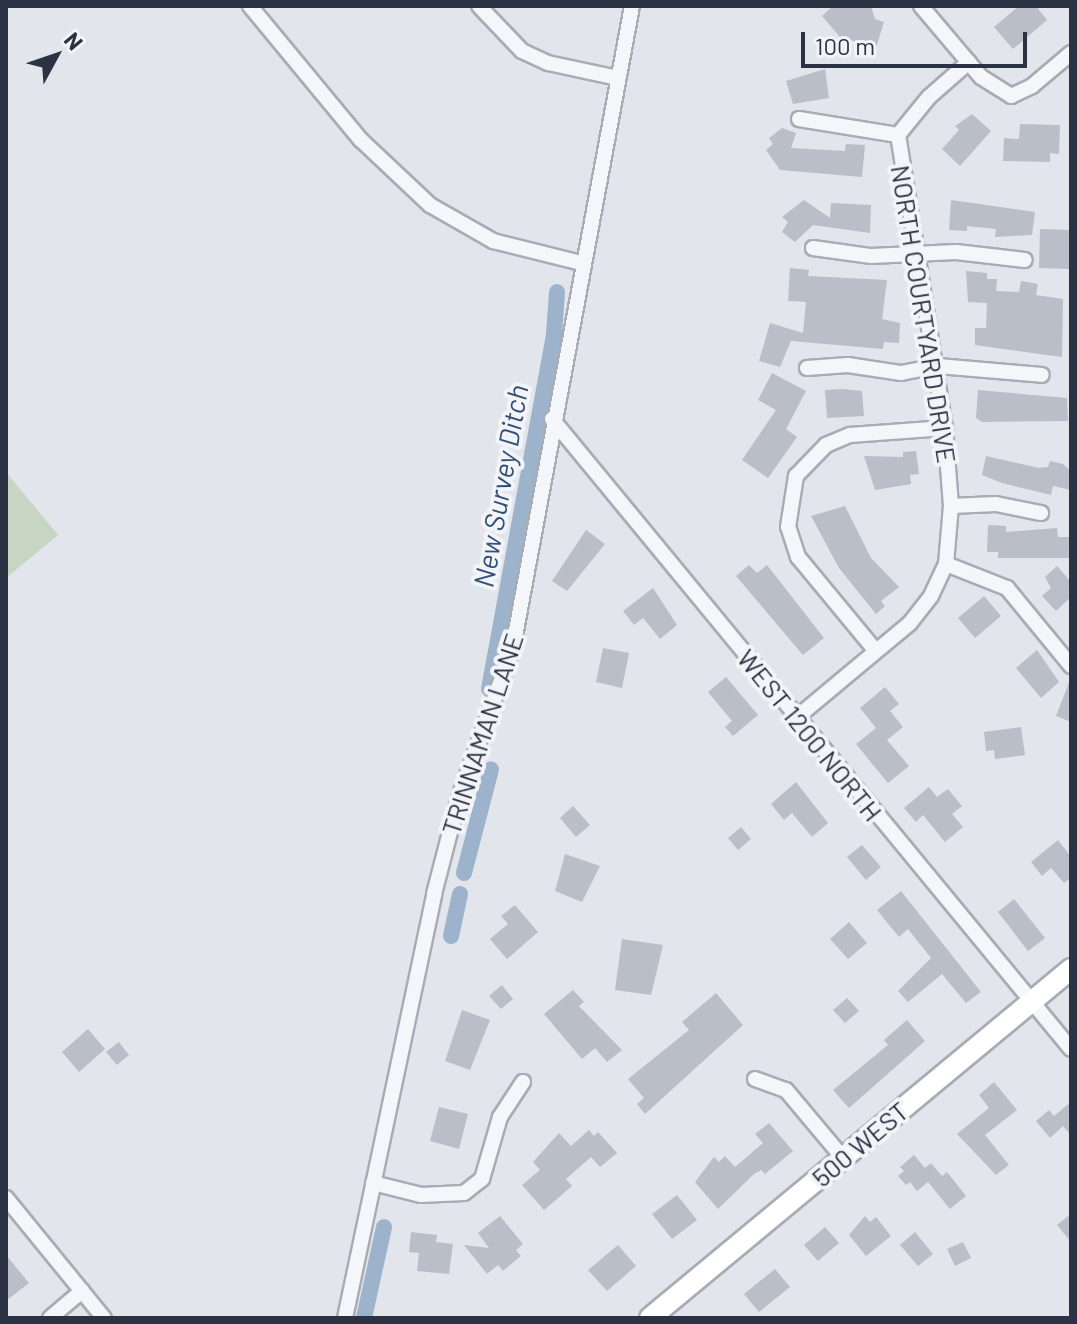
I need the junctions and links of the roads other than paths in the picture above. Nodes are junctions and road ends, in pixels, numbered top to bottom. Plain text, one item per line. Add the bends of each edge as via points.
1 (250, 6) edge
2 (479, 6) edge
3 (632, 6) edge
4 (921, 6) edge
5 (1071, 53) edge
6 (969, 62) junction
7 (618, 78) junction
8 (799, 119) dead end
9 (898, 135) junction
10 (813, 248) dead end
11 (916, 254) junction
12 (1025, 260) dead end
13 (581, 263) junction
14 (938, 366) junction
15 (807, 368) dead end
16 (1042, 375) dead end
17 (552, 419) junction
18 (945, 428) junction
19 (951, 506) junction
20 (1041, 513) dead end
21 (946, 564) junction
22 (875, 650) junction
23 (1071, 666) edge
24 (796, 718) junction
25 (1071, 969) edge
26 (1030, 1003) junction
27 (1071, 1049) edge
28 (755, 1079) dead end
29 (523, 1082) dead end
30 (843, 1158) junction
31 (373, 1183) junction
32 (6, 1198) edge
33 (82, 1291) junction
34 (50, 1318) edge
35 (104, 1318) edge
36 (345, 1318) edge
37 (650, 1318) edge

1 - 13 street via 361,140 430,205 493,241
2 - 7 street via 522,51 548,63
3 - 7 street, TRINNAMAN LANE
4 - 6 street
5 - 6 street via 1032,86 1011,96 992,88
6 - 9 street via 929,97
7 - 13 street, TRINNAMAN LANE
8 - 9 street
9 - 11 street, NORTH COURTYARD DRIVE
10 - 11 street via 871,256
11 - 12 street via 956,252
11 - 14 street, NORTH COURTYARD DRIVE
13 - 17 street, TRINNAMAN LANE
14 - 15 street via 901,373 848,365
14 - 16 street
14 - 18 street, NORTH COURTYARD DRIVE
17 - 24 street, WEST 1200 NORTH
17 - 31 street, TRINNAMAN LANE via 513,647 459,797
18 - 19 street, NORTH COURTYARD DRIVE
18 - 22 street via 880,430 826,445 796,476 788,527 809,574
19 - 20 street via 996,504
19 - 21 street, NORTH COURTYARD DRIVE
21 - 22 street, NORTH COURTYARD DRIVE via 910,623
21 - 23 street via 1007,588
22 - 24 street, NORTH COURTYARD DRIVE
24 - 26 street, WEST 1200 NORTH
25 - 26 main road, 500 WEST
26 - 27 street, WEST 1200 NORTH
26 - 30 main road, 500 WEST
28 - 30 street via 786,1090
29 - 31 street via 500,1117 482,1179 464,1193 421,1195
30 - 37 main road, 500 WEST
31 - 36 street, TRINNAMAN LANE
32 - 33 street
33 - 34 street
33 - 35 street

